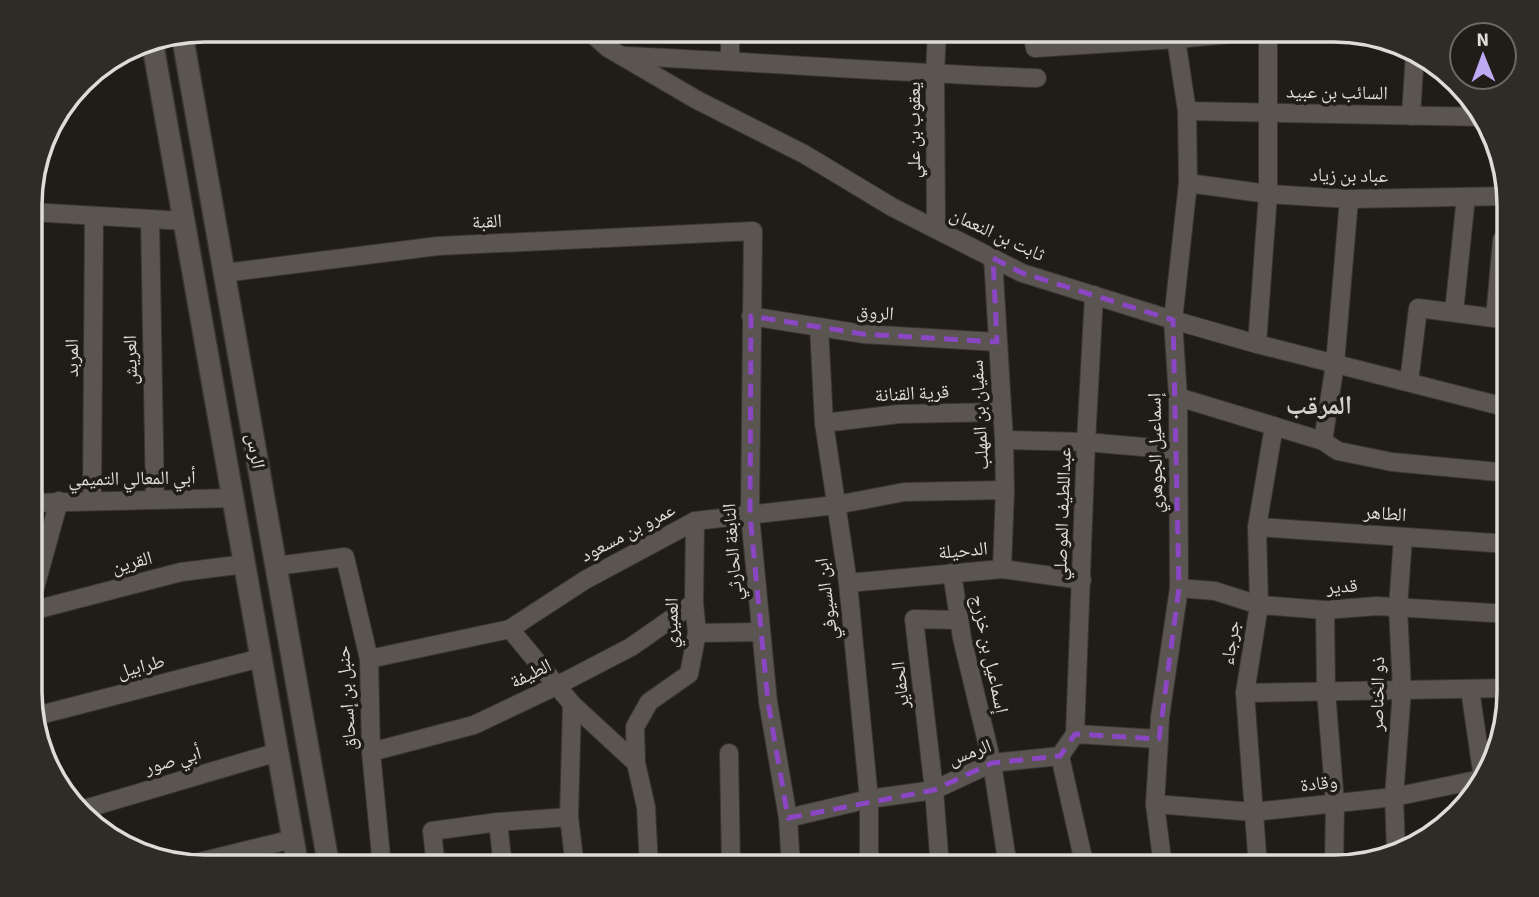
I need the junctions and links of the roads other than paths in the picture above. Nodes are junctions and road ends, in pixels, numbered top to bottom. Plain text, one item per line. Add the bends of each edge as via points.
1 (601, 42) edge
2 (730, 42) edge
3 (936, 42) edge
4 (1176, 42) edge
5 (1271, 42) edge
6 (184, 43) edge
7 (154, 50) edge
8 (621, 55) junction
9 (730, 61) junction
10 (1414, 63) edge
11 (935, 74) junction
12 (1037, 78) dead end
13 (1187, 111) junction
14 (1268, 113) junction
15 (1411, 116) junction
16 (1471, 117) edge
17 (1188, 183) junction
18 (1268, 194) junction
19 (1466, 197) junction
20 (1497, 197) edge
21 (1349, 199) junction
22 (42, 213) edge
23 (94, 216) junction
24 (150, 219) junction
25 (184, 221) junction
26 (936, 229) junction
27 (753, 231) joint
28 (993, 258) junction
29 (224, 273) junction
30 (1094, 295) junction
31 (1454, 312) junction
32 (751, 316) junction
33 (1497, 318) edge
34 (1173, 320) junction
35 (819, 327) junction
36 (997, 342) junction
37 (1257, 344) junction
38 (1335, 364) junction
39 (1409, 382) junction
40 (1178, 397) junction
41 (1497, 405) edge
42 (1002, 412) junction
43 (824, 423) junction
44 (1274, 426) junction
45 (1004, 440) junction
46 (1323, 441) junction
47 (1086, 442) junction
48 (1177, 450) junction
49 (1497, 473) edge
50 (1005, 490) junction
51 (233, 498) junction
52 (155, 500) junction
53 (59, 501) junction
54 (92, 501) junction
55 (42, 502) edge
56 (836, 505) junction
57 (750, 515) junction
58 (695, 521) junction
59 (1258, 527) junction
60 (1403, 537) junction
61 (1497, 543) edge
62 (42, 562) edge
63 (244, 564) junction
64 (276, 566) junction
65 (1002, 569) junction
66 (953, 573) junction
67 (1082, 580) junction
68 (848, 583) junction
69 (1179, 588) junction
70 (694, 603) junction
71 (1259, 605) junction
72 (42, 608) edge
73 (1398, 608) junction
74 (1325, 610) junction
75 (1497, 613) edge
76 (958, 620) junction
77 (510, 629) junction
78 (761, 632) junction
79 (697, 633) junction
80 (261, 658) junction
81 (369, 659) junction
82 (558, 685) junction
83 (1497, 688) edge
84 (1470, 689) junction
85 (1402, 690) junction
86 (1326, 691) junction
87 (1245, 693) junction
88 (572, 704) junction
89 (43, 714) edge
90 (1075, 734) junction
91 (1159, 739) junction
92 (372, 751) junction
93 (278, 752) junction
94 (729, 753) dead end
95 (1060, 756) junction
96 (1482, 761) edge
97 (636, 763) junction
98 (992, 763) junction
99 (1469, 782) edge
100 (934, 790) junction
101 (1394, 797) junction
102 (869, 799) junction
103 (1335, 803) junction
104 (1155, 804) junction
105 (89, 807) edge
106 (1253, 812) junction
107 (569, 817) junction
108 (788, 818) junction
109 (498, 822) junction
110 (293, 839) junction
111 (1396, 842) edge
112 (228, 855) edge
113 (296, 855) edge
114 (326, 855) edge
115 (381, 855) edge
116 (435, 855) edge
117 (502, 855) edge
118 (574, 855) edge
119 (648, 855) edge
120 (731, 855) edge
121 (790, 855) edge
122 (869, 855) edge
123 (939, 855) edge
124 (1006, 855) edge
125 (1082, 855) edge
126 (1161, 855) edge
127 (1257, 855) edge
128 (1334, 855) edge

1 - 8 street, ثابت بن النعمان
2 - 9 street
3 - 11 street, يعقوب بن علي
4 - 13 street, إسماعيل الجوهري
5 - 14 street
6 - 29 street, الرس
7 - 25 street, الرس
8 - 9 street
8 - 26 street, ثابت بن النعمان
9 - 11 street
10 - 15 street
11 - 12 street
11 - 26 street, يعقوب بن علي
13 - 14 street, السائب بن عبيد
13 - 17 street, إسماعيل الجوهري
14 - 15 street, السائب بن عبيد
14 - 18 street
15 - 16 street, السائب بن عبيد
17 - 18 street, عباد بن زياد
17 - 34 street, إسماعيل الجوهري
18 - 21 street, عباد بن زياد
18 - 37 street
19 - 20 street, عباد بن زياد
19 - 21 street, عباد بن زياد
19 - 31 street
21 - 38 street
22 - 23 street
23 - 24 street
23 - 54 street, المربد
24 - 25 street
24 - 52 street, العريش
25 - 51 street, الرس
26 - 28 street, ثابت بن النعمان
27 - 29 street, القبة via 438,246
27 - 32 street, النابغة الحارثي
28 - 30 street, ثابت بن النعمان via 1022,273
28 - 36 street, سفيان بن المهلب
29 - 64 street, الرس
30 - 34 street, ثابت بن النعمان
30 - 47 street, عبداللطيف الموصلي
31 - 33 street
31 - 39 street via 1418,308
32 - 35 street, الروق
32 - 57 street, النابغة الحارثي
34 - 37 street, ثابت بن النعمان
34 - 40 street, إسماعيل الجوهري
35 - 36 street, الروق
35 - 43 street, ابن السيوفي
36 - 42 street, سفيان بن المهلب
37 - 38 street, ثابت بن النعمان
38 - 39 street, ثابت بن النعمان
38 - 46 street
39 - 41 street, ثابت بن النعمان
40 - 44 street
40 - 48 street, إسماعيل الجوهري
42 - 43 street, قرية القنانة via 900,414
42 - 45 street, سفيان بن المهلب
43 - 56 street, ابن السيوفي
44 - 46 street
44 - 59 street, جرجاء
45 - 47 street
45 - 50 street, سفيان بن المهلب
46 - 49 street via 1338,451 1392,462
47 - 48 street
47 - 67 street, عبداللطيف الموصلي
48 - 69 street, إسماعيل الجوهري
50 - 56 street, عمرو بن مسعود via 904,492
50 - 65 street, سفيان بن المهلب
51 - 52 street, أبي المعالي التميمي
51 - 63 street, الرس
52 - 54 street, أبي المعالي التميمي
53 - 54 street, أبي المعالي التميمي
53 - 55 street, أبي المعالي التميمي
53 - 62 street
56 - 57 street, عمرو بن مسعود
56 - 68 street, ابن السيوفي
57 - 58 street, عمرو بن مسعود
57 - 78 street, النابغة الحارثي
58 - 70 street, العميري
58 - 77 street, عمرو بن مسعود via 585,580
59 - 60 street, الطاهر
59 - 71 street, جرجاء
60 - 61 street, الطاهر
60 - 73 street, ذو الخناصر
63 - 72 street, القرين via 181,572
63 - 80 street, الرس
64 - 81 street, حنبل بن إسحاق via 345,556
64 - 114 street, الرس
65 - 66 street, الدحيلة
65 - 67 street, الدحيلة
66 - 68 street, الدحيلة
66 - 76 street, إسماعيل بن خزرج
67 - 90 street, عبداللطيف الموصلي
68 - 102 street, ابن السيوفي
69 - 71 street, قدير via 1215,592
69 - 91 street, إسماعيل الجوهري
70 - 79 street, العميري
70 - 82 street, الطيفة via 631,647
71 - 74 street, قدير
71 - 87 street, جرجاء
73 - 74 street, قدير
73 - 75 street, قدير
73 - 85 street, ذو الخناصر
74 - 86 street
76 - 98 street, إسماعيل بن خزرج
76 - 100 street, الحفاير via 915,619
77 - 81 street, عمرو بن مسعود
77 - 82 street
78 - 79 street
78 - 108 street, النابغة الحارثي
79 - 97 street, العميري via 689,674 649,702 635,727
80 - 89 street, طرابيل
80 - 93 street, الرس
81 - 92 street, حنبل بن إسحاق
82 - 88 street
82 - 92 street, الطيفة via 474,725
83 - 84 street
84 - 85 street
84 - 96 street
85 - 86 street
85 - 101 street, ذو الخناصر
86 - 87 street
86 - 103 street
87 - 106 street, جرجاء
88 - 97 street
88 - 107 street
90 - 91 street
90 - 95 street
91 - 104 street, إسماعيل الجوهري
92 - 115 street, حنبل بن إسحاق
93 - 105 street, أبي صور
93 - 110 street, الرس
94 - 120 street
95 - 98 street, الرمس
95 - 125 street
97 - 119 street, العميري via 646,807
98 - 100 street, الرمس
98 - 124 street, إسماعيل بن خزرج
99 - 101 street, وقادة
100 - 102 street, الرمس
100 - 123 street
101 - 103 street, وقادة
101 - 111 street, ذو الخناصر
102 - 108 street, الرمس
102 - 122 street, ابن السيوفي
103 - 106 street, وقادة
103 - 128 street
104 - 106 street, وقادة
104 - 126 street, إسماعيل الجوهري
106 - 127 street, جرجاء
107 - 109 street
107 - 118 street
108 - 121 street, النابغة الحارثي
109 - 116 street via 432,831
109 - 117 street
110 - 112 street
110 - 113 street, الرس

